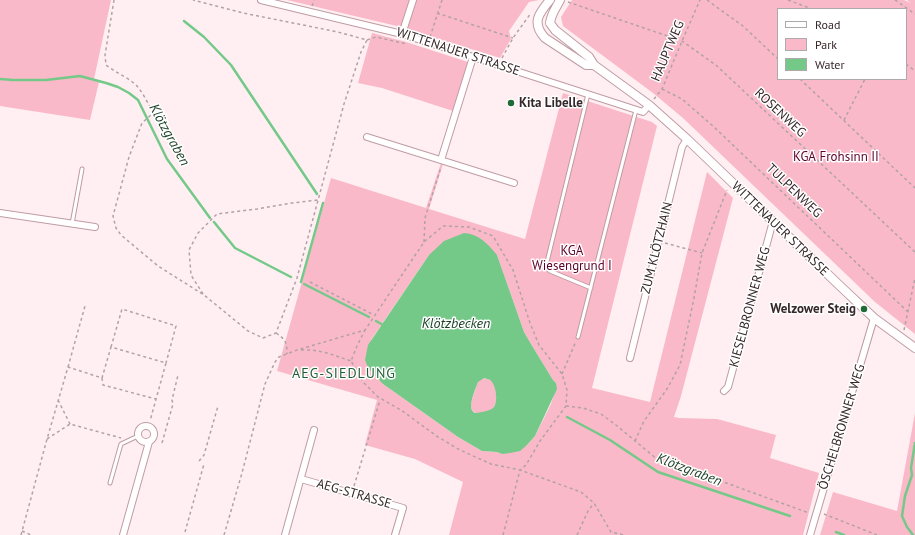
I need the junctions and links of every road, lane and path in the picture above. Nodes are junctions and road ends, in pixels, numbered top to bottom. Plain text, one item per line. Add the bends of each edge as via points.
1 (114, 0) edge
2 (193, 0) edge
3 (261, 0) edge
4 (413, 0) edge
5 (442, 0) edge
6 (550, 0) edge
7 (700, 0) edge
8 (707, 0) edge
9 (788, 0) edge
10 (895, 0) edge
11 (564, 1) edge
12 (534, 8) dead end
13 (809, 8) edge
14 (906, 8) edge
15 (437, 13) junction
16 (550, 23) junction
17 (538, 27) junction
18 (402, 34) junction
19 (513, 38) junction
20 (682, 41) junction
21 (428, 43) junction
22 (473, 56) junction
23 (777, 58) edge
24 (498, 65) junction
25 (594, 65) junction
26 (907, 65) edge
27 (915, 71) edge
28 (801, 80) edge
29 (864, 80) edge
30 (662, 89) junction
31 (588, 94) junction
32 (649, 105) junction
33 (636, 110) junction
34 (844, 120) junction
35 (367, 137) dead end
36 (687, 139) junction
37 (441, 160) junction
38 (82, 169) dead end
39 (514, 183) dead end
40 (915, 188) edge
41 (727, 190) dead end
42 (318, 200) junction
43 (0, 213) edge
44 (773, 221) junction
45 (72, 224) junction
46 (95, 227) dead end
47 (659, 241) junction
48 (424, 242) junction
49 (915, 252) edge
50 (702, 253) junction
51 (915, 278) edge
52 (310, 282) dead end
53 (591, 288) junction
54 (204, 296) junction
55 (85, 306) dead end
56 (908, 312) junction
57 (374, 315) junction
58 (874, 318) junction
59 (365, 330) junction
60 (904, 330) dead end
61 (276, 333) junction
62 (578, 337) joint
63 (111, 347) junction
64 (915, 348) edge
65 (297, 350) junction
66 (287, 354) junction
67 (630, 358) dead end
68 (351, 361) junction
69 (166, 363) junction
70 (68, 367) junction
71 (562, 374) junction
72 (178, 375) dead end
73 (102, 378) junction
74 (724, 392) dead end
75 (156, 399) junction
76 (380, 399) junction
77 (58, 400) junction
78 (218, 406) dead end
79 (566, 406) junction
80 (150, 422) dead end
81 (70, 424) junction
82 (314, 430) dead end
83 (138, 436) junction
84 (47, 439) junction
85 (130, 440) junction
86 (634, 441) junction
87 (149, 442) junction
88 (162, 443) dead end
89 (199, 461) dead end
90 (204, 464) dead end
91 (520, 470) junction
92 (301, 479) junction
93 (110, 483) dead end
94 (352, 494) junction
95 (594, 503) junction
96 (809, 513) dead end
97 (824, 514) dead end
98 (22, 531) junction
99 (184, 532) dead end
100 (21, 535) edge
101 (31, 535) edge
102 (123, 535) edge
103 (224, 535) edge
104 (285, 535) edge
105 (395, 535) edge
106 (503, 535) edge
107 (577, 535) edge
108 (624, 535) edge
109 (810, 535) edge
110 (878, 535) edge

1 - 54 path via 105,55 106,65 138,87 153,113 142,123 129,157 113,216 116,228 158,266
2 - 42 path via 367,40 360,52 344,104
3 - 18 street, WITTENAUER STRASSE
4 - 18 street
5 - 15 path
6 - 17 street via 537,18
7 - 20 path, HAUPTWEG
8 - 23 path via 743,26
9 - 13 path
10 - 14 path
11 - 16 street via 553,12
11 - 20 path, ROSENWEG
12 - 19 path
15 - 19 path
15 - 21 path
16 - 17 street
16 - 25 street, WITTENAUER STRASSE via 589,57
17 - 25 street, WITTENAUER STRASSE via 545,38 586,64
18 - 21 street, WITTENAUER STRASSE
19 - 24 path
20 - 30 path, HAUPTWEG
20 - 49 path, ROSENWEG via 717,66
21 - 22 street, WITTENAUER STRASSE
22 - 24 street, WITTENAUER STRASSE
22 - 37 street
24 - 31 street, WITTENAUER STRASSE
25 - 32 street, WITTENAUER STRASSE
26 - 27 path
28 - 34 path
29 - 34 path
30 - 32 path, HAUPTWEG
30 - 56 path, TULPENWEG via 682,99 714,127
31 - 33 street, WITTENAUER STRASSE
31 - 53 lane via 546,266 550,271
32 - 33 street via 643,112
32 - 36 street, WITTENAUER STRASSE
33 - 53 lane
34 - 40 path
35 - 37 street
36 - 44 street, WITTENAUER STRASSE
36 - 47 street, ZUM KLÖTZHAIN via 682,147
37 - 39 street
37 - 48 path via 424,218
38 - 45 lane
41 - 50 path
42 - 54 path via 218,214 198,233 189,250 191,275
42 - 61 path via 297,278
43 - 45 street
44 - 58 street, WITTENAUER STRASSE
44 - 74 street, KIESELBRONNER WEG via 728,387
45 - 46 street
47 - 50 path
47 - 67 street, ZUM KLÖTZHAIN
48 - 57 path
48 - 71 path via 443,226 469,228 493,236 513,270 539,345
50 - 86 path via 680,365
51 - 56 path
52 - 57 path
53 - 62 lane
54 - 61 path via 248,331 263,338
55 - 70 path
56 - 60 path
57 - 59 path
58 - 64 street, WITTENAUER STRASSE
58 - 109 street, ÖSCHELBRONNER WEG
59 - 65 path
59 - 68 path
61 - 66 path via 284,338
62 - 71 path
63 - 69 path
63 - 69 path via 122,308 176,326
63 - 73 path
65 - 66 path
65 - 68 path via 310,349
66 - 103 path via 275,362 265,384
68 - 76 path via 363,382
69 - 75 path
70 - 73 path
70 - 77 path
71 - 79 path via 567,390
72 - 88 path
73 - 75 path via 103,385
75 - 80 path
76 - 91 path via 401,410 460,450 491,464
76 - 94 path
77 - 81 path
77 - 84 path
78 - 89 path via 204,456
79 - 86 path via 601,414
79 - 91 path
81 - 84 path
81 - 85 path
82 - 92 street, AEG-STRASSE
83 - 85 lane
83 - 87 street via 141,441
83 - 87 street via 141,428 151,427 154,436
84 - 98 path
85 - 93 lane via 121,444
86 - 96 path via 658,460
87 - 102 street
90 - 99 path
91 - 95 path via 581,492
91 - 106 path
92 - 94 street, AEG-STRASSE
92 - 104 street, AEG-STRASSE
94 - 105 street, AEG-STRASSE via 403,508
95 - 107 path
95 - 108 path via 611,532
97 - 110 path
98 - 100 path
98 - 101 path

